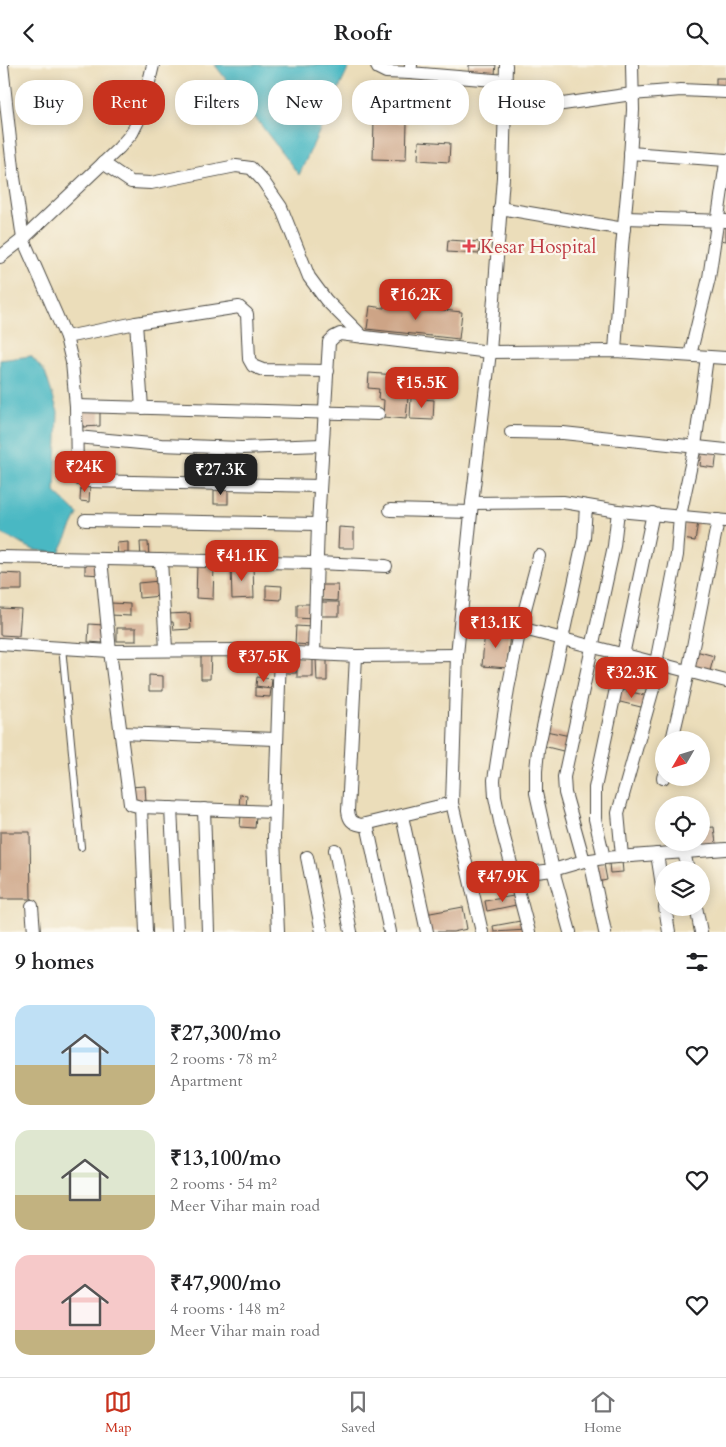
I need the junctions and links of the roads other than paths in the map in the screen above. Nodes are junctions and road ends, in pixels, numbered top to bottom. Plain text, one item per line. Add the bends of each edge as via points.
1 (2, 65) edge
2 (153, 65) edge
3 (377, 65) edge
4 (506, 65) edge
5 (632, 65) edge
6 (410, 69) edge
7 (498, 80) edge
8 (506, 80) edge
9 (726, 92) edge
10 (632, 94) junction
11 (564, 104) edge
12 (504, 125) edge
13 (630, 153) junction
14 (726, 162) edge
15 (103, 163) junction
16 (500, 208) junction
17 (722, 221) edge
18 (624, 223) junction
19 (23, 239) junction
20 (0, 257) edge
21 (136, 323) junction
22 (66, 337) junction
23 (362, 337) junction
24 (615, 351) junction
25 (490, 352) junction
26 (690, 355) junction
27 (707, 357) junction
28 (726, 358) edge
29 (328, 371) junction
30 (76, 406) junction
31 (142, 408) junction
32 (324, 413) junction
33 (378, 414) dead end
34 (511, 432) dead end
35 (77, 437) junction
36 (322, 445) junction
37 (695, 446) junction
38 (726, 450) edge
39 (320, 485) junction
40 (586, 506) junction
41 (471, 507) junction
42 (390, 510) dead end
43 (618, 511) junction
44 (653, 513) junction
45 (680, 516) junction
46 (85, 520) dead end
47 (722, 520) edge
48 (318, 524) junction
49 (539, 556) dead end
50 (0, 557) edge
51 (102, 559) junction
52 (161, 560) junction
53 (316, 563) junction
54 (386, 566) dead end
55 (461, 619) junction
56 (520, 628) junction
57 (562, 639) junction
58 (0, 644) edge
59 (62, 647) junction
60 (593, 648) junction
61 (166, 649) junction
62 (110, 651) junction
63 (280, 653) junction
64 (314, 655) junction
65 (458, 655) junction
66 (622, 655) junction
67 (356, 656) junction
68 (658, 664) junction
69 (688, 672) junction
70 (726, 681) edge
71 (674, 731) edge
72 (121, 733) junction
73 (276, 739) junction
74 (452, 803) junction
75 (141, 807) junction
76 (171, 808) junction
77 (204, 809) junction
78 (274, 812) junction
79 (402, 816) junction
80 (367, 824) junction
81 (80, 847) dead end
82 (726, 849) edge
83 (335, 850) dead end
84 (710, 850) edge
85 (684, 851) joint
86 (656, 854) junction
87 (622, 856) junction
88 (307, 857) dead end
89 (604, 859) junction
90 (587, 861) junction
91 (657, 861) edge
92 (686, 861) edge
93 (553, 871) junction
94 (515, 874) junction
95 (471, 880) junction
96 (32, 906) dead end
97 (666, 916) edge
98 (698, 916) edge
99 (177, 931) edge
100 (34, 932) edge
101 (146, 932) edge
102 (208, 932) edge
103 (278, 932) edge
104 (322, 932) edge
105 (351, 932) edge
106 (390, 932) edge
107 (426, 932) edge
108 (482, 932) edge
109 (530, 932) edge
110 (570, 932) edge
111 (605, 932) edge
112 (669, 932) edge
113 (701, 932) edge

1 - 19 street
2 - 15 street via 141,115 132,133
3 - 6 street via 386,72
4 - 8 street
5 - 10 street
6 - 7 street
9 - 10 street via 681,90
10 - 11 street
10 - 13 street
12 - 16 street
13 - 14 street
13 - 18 street
14 - 17 street
15 - 19 street
15 - 23 street via 131,181 151,183 236,166 252,168 281,207 308,277
16 - 18 street
16 - 25 street
17 - 18 street
17 - 26 street
18 - 24 street
19 - 20 street
19 - 22 street
21 - 22 street
21 - 29 street via 239,307 247,314 249,359 254,366 263,370
21 - 31 street
22 - 30 street
23 - 25 street
23 - 29 street via 340,334 334,337 329,342
24 - 25 street
24 - 26 street
25 - 41 street
26 - 27 street
27 - 28 street
27 - 37 street
29 - 32 street
30 - 31 street
30 - 35 street
31 - 32 street
32 - 33 street
32 - 36 street
34 - 37 street via 563,433
35 - 36 street via 241,448
35 - 39 street via 77,474 79,479 86,481
36 - 39 street
37 - 38 street
37 - 45 street
39 - 48 street
40 - 41 street via 563,502
40 - 43 street
40 - 57 street via 584,538
41 - 42 street
41 - 55 street
43 - 44 street
43 - 60 street
44 - 45 street
44 - 66 street
45 - 47 street
45 - 68 street via 677,555
46 - 48 street
47 - 69 street
48 - 53 street
49 - 56 street
50 - 51 street
51 - 52 street
51 - 62 street
52 - 53 street
52 - 61 street
53 - 54 street
53 - 64 street
55 - 56 street
55 - 65 street
56 - 57 street
56 - 94 street via 494,781 501,826
57 - 60 street
57 - 93 street via 536,771 536,793
58 - 59 street
59 - 62 street
59 - 81 lane
60 - 66 street
60 - 90 street via 564,777
61 - 62 street
61 - 63 street
62 - 72 street
63 - 64 street
63 - 73 street
64 - 67 street
65 - 67 street
65 - 74 street
66 - 68 street
66 - 89 street via 594,788 595,819
67 - 80 street via 348,811 354,824
68 - 69 street
68 - 87 street via 618,813
69 - 70 street
69 - 71 street
72 - 73 street
72 - 75 street via 130,804
73 - 78 street
74 - 79 street
74 - 95 street
75 - 76 street
75 - 101 street
76 - 77 street
76 - 99 street
77 - 78 street
77 - 102 street
78 - 103 street
79 - 80 street
79 - 107 street
80 - 106 street
82 - 84 street
83 - 105 street
85 - 86 street
85 - 92 street
86 - 87 street
86 - 91 street
87 - 89 street
88 - 104 street
89 - 90 street
90 - 93 street
90 - 111 street
93 - 94 street
93 - 110 street
94 - 95 street
94 - 109 street
95 - 108 street
96 - 100 street
97 - 112 street
98 - 113 street

